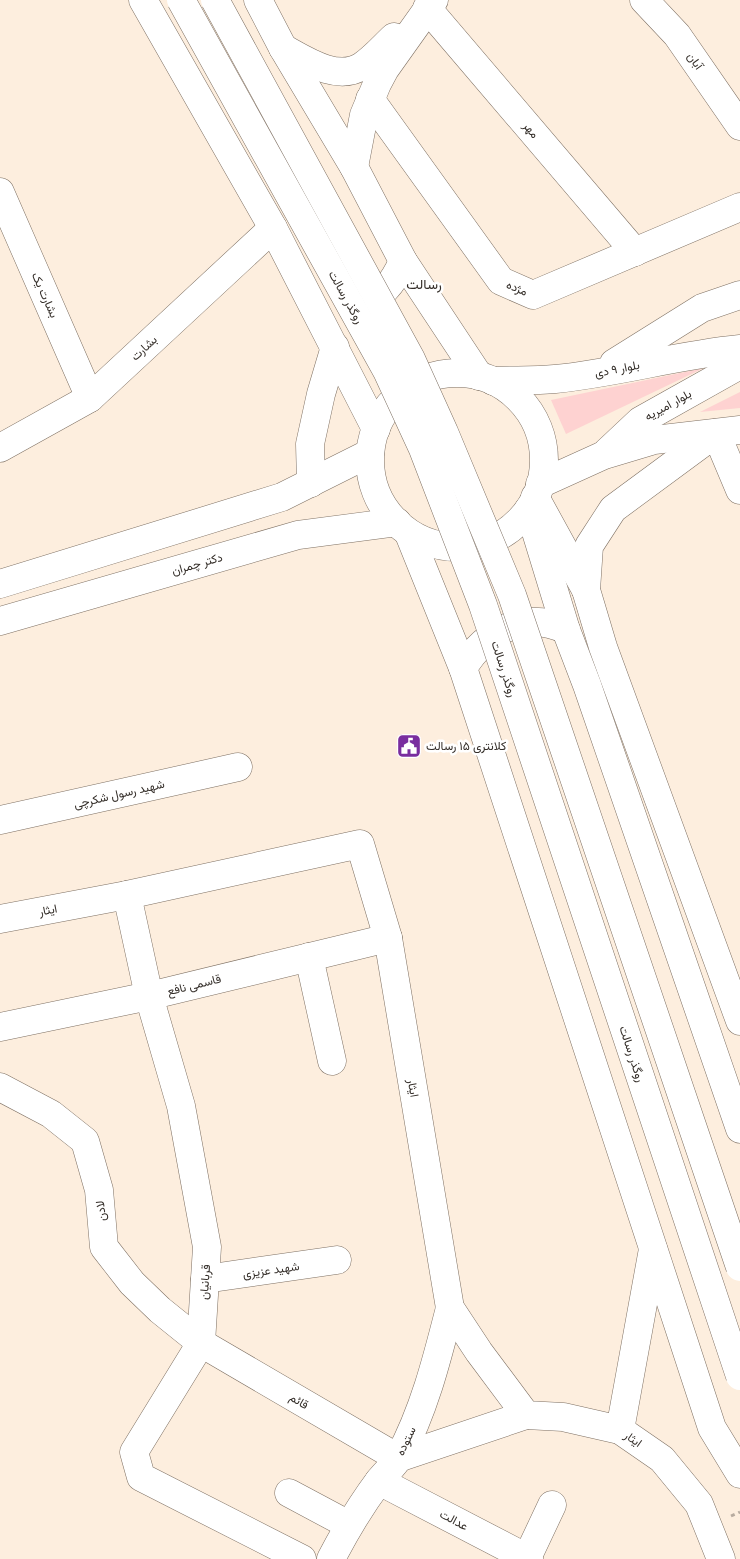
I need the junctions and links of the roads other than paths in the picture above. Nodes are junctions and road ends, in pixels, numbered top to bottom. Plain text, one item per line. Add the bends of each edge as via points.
1 (143, 0) edge
2 (181, 0) edge
3 (215, 0) edge
4 (258, 0) edge
5 (644, 0) edge
6 (430, 4) edge
7 (283, 48) junction
8 (370, 99) junction
9 (740, 126) edge
10 (354, 168) junction
11 (0, 192) edge
12 (740, 206) edge
13 (272, 228) junction
14 (635, 252) junction
15 (403, 261) junction
16 (740, 295) edge
17 (310, 302) junction
18 (334, 347) junction
19 (740, 349) edge
20 (740, 365) edge
21 (598, 373) junction
22 (486, 378) junction
23 (90, 398) junction
24 (728, 431) edge
25 (373, 441) junction
26 (0, 448) edge
27 (604, 455) junction
28 (311, 483) junction
29 (740, 490) edge
30 (535, 497) junction
31 (403, 528) junction
32 (0, 584) edge
33 (586, 590) junction
34 (0, 621) edge
35 (566, 630) junction
36 (463, 668) junction
37 (238, 766) dead end
38 (0, 820) edge
39 (127, 895) junction
40 (0, 919) edge
41 (388, 938) junction
42 (309, 957) junction
43 (149, 996) junction
44 (740, 1021) edge
45 (0, 1028) edge
46 (332, 1061) dead end
47 (0, 1087) edge
48 (740, 1129) edge
49 (653, 1249) junction
50 (337, 1260) dead end
51 (740, 1267) edge
52 (205, 1279) junction
53 (450, 1308) junction
54 (201, 1343) junction
55 (740, 1376) edge
56 (526, 1415) junction
57 (620, 1430) junction
58 (398, 1458) junction
59 (740, 1474) edge
60 (379, 1481) junction
61 (289, 1493) dead end
62 (552, 1505) dead end
63 (349, 1525) junction
64 (302, 1559) edge
65 (330, 1559) edge
66 (528, 1559) edge
67 (721, 1559) edge

1 - 13 main road
2 - 55 main road, روگذر رسالت, bridge via 387,370 423,449 483,605
3 - 51 main road, bridge via 411,359 512,595
4 - 7 main road
5 - 9 main road, آبان via 677,35
6 - 7 main road via 362,66 351,70 328,69
6 - 8 main road via 385,69
6 - 14 main road, مهر
7 - 10 main road
8 - 10 main road
8 - 14 main road, مژده via 501,281 534,295
10 - 15 main road
11 - 23 main road, بشارت یک
12 - 14 main road, مژده
13 - 17 main road
13 - 23 main road, بشارت
15 - 17 main road via 384,292 367,303 340,310
15 - 22 main road
16 - 21 main road via 702,308
17 - 18 main road
18 - 25 main road
18 - 28 main road via 310,444
19 - 21 main road, بلوار ۹ دی
20 - 27 main road, بلوار امیریه via 640,420
21 - 22 main road, بلوار ۹ دی via 554,379
22 - 25 main road via 454,373 429,378 406,389 388,407
22 - 30 main road via 507,388 526,407 539,431 544,458
23 - 26 main road, بشارت
24 - 27 main road via 654,440
24 - 29 main road
24 - 33 main road via 613,509 589,546
25 - 28 main road
25 - 31 main road via 371,477 379,499
27 - 30 main road
28 - 32 main road via 282,498
30 - 31 main road via 510,529 487,542 460,548 434,545
30 - 33 main road
30 - 35 main road
31 - 34 main road, دکتر چمران via 298,535
31 - 36 main road
33 - 44 main road via 603,647
35 - 36 main road via 540,623 510,626 481,644
35 - 48 main road
36 - 49 main road
37 - 38 main road, شهید رسول شکرچی
39 - 40 main road, ایثار
39 - 41 main road, ایثار via 360,844
39 - 43 main road, قربانیان
41 - 42 main road, قاسمی نافع
41 - 53 main road, ایثار
42 - 43 main road, قاسمی نافع
42 - 46 main road
43 - 45 main road, قاسمی نافع
43 - 52 main road, قربانیان via 181,1106 207,1247
47 - 54 main road, لادن via 51,1114 85,1141 99,1190 104,1247 160,1310
49 - 57 main road
49 - 59 main road via 712,1428
50 - 52 main road, شهید عزیزی
52 - 54 main road, قربانیان
53 - 56 main road, ایثار
53 - 58 main road, ستوده via 421,1409
54 - 58 main road, قائم
54 - 64 main road, قربانیان via 134,1452 141,1477
56 - 57 main road, ایثار via 563,1417
56 - 58 main road
57 - 67 main road, ایثار via 662,1459 699,1504
58 - 60 main road, ستوده
60 - 63 main road, ستوده
60 - 66 main road, عدالت
61 - 63 main road
62 - 66 main road
63 - 65 main road, ستوده

